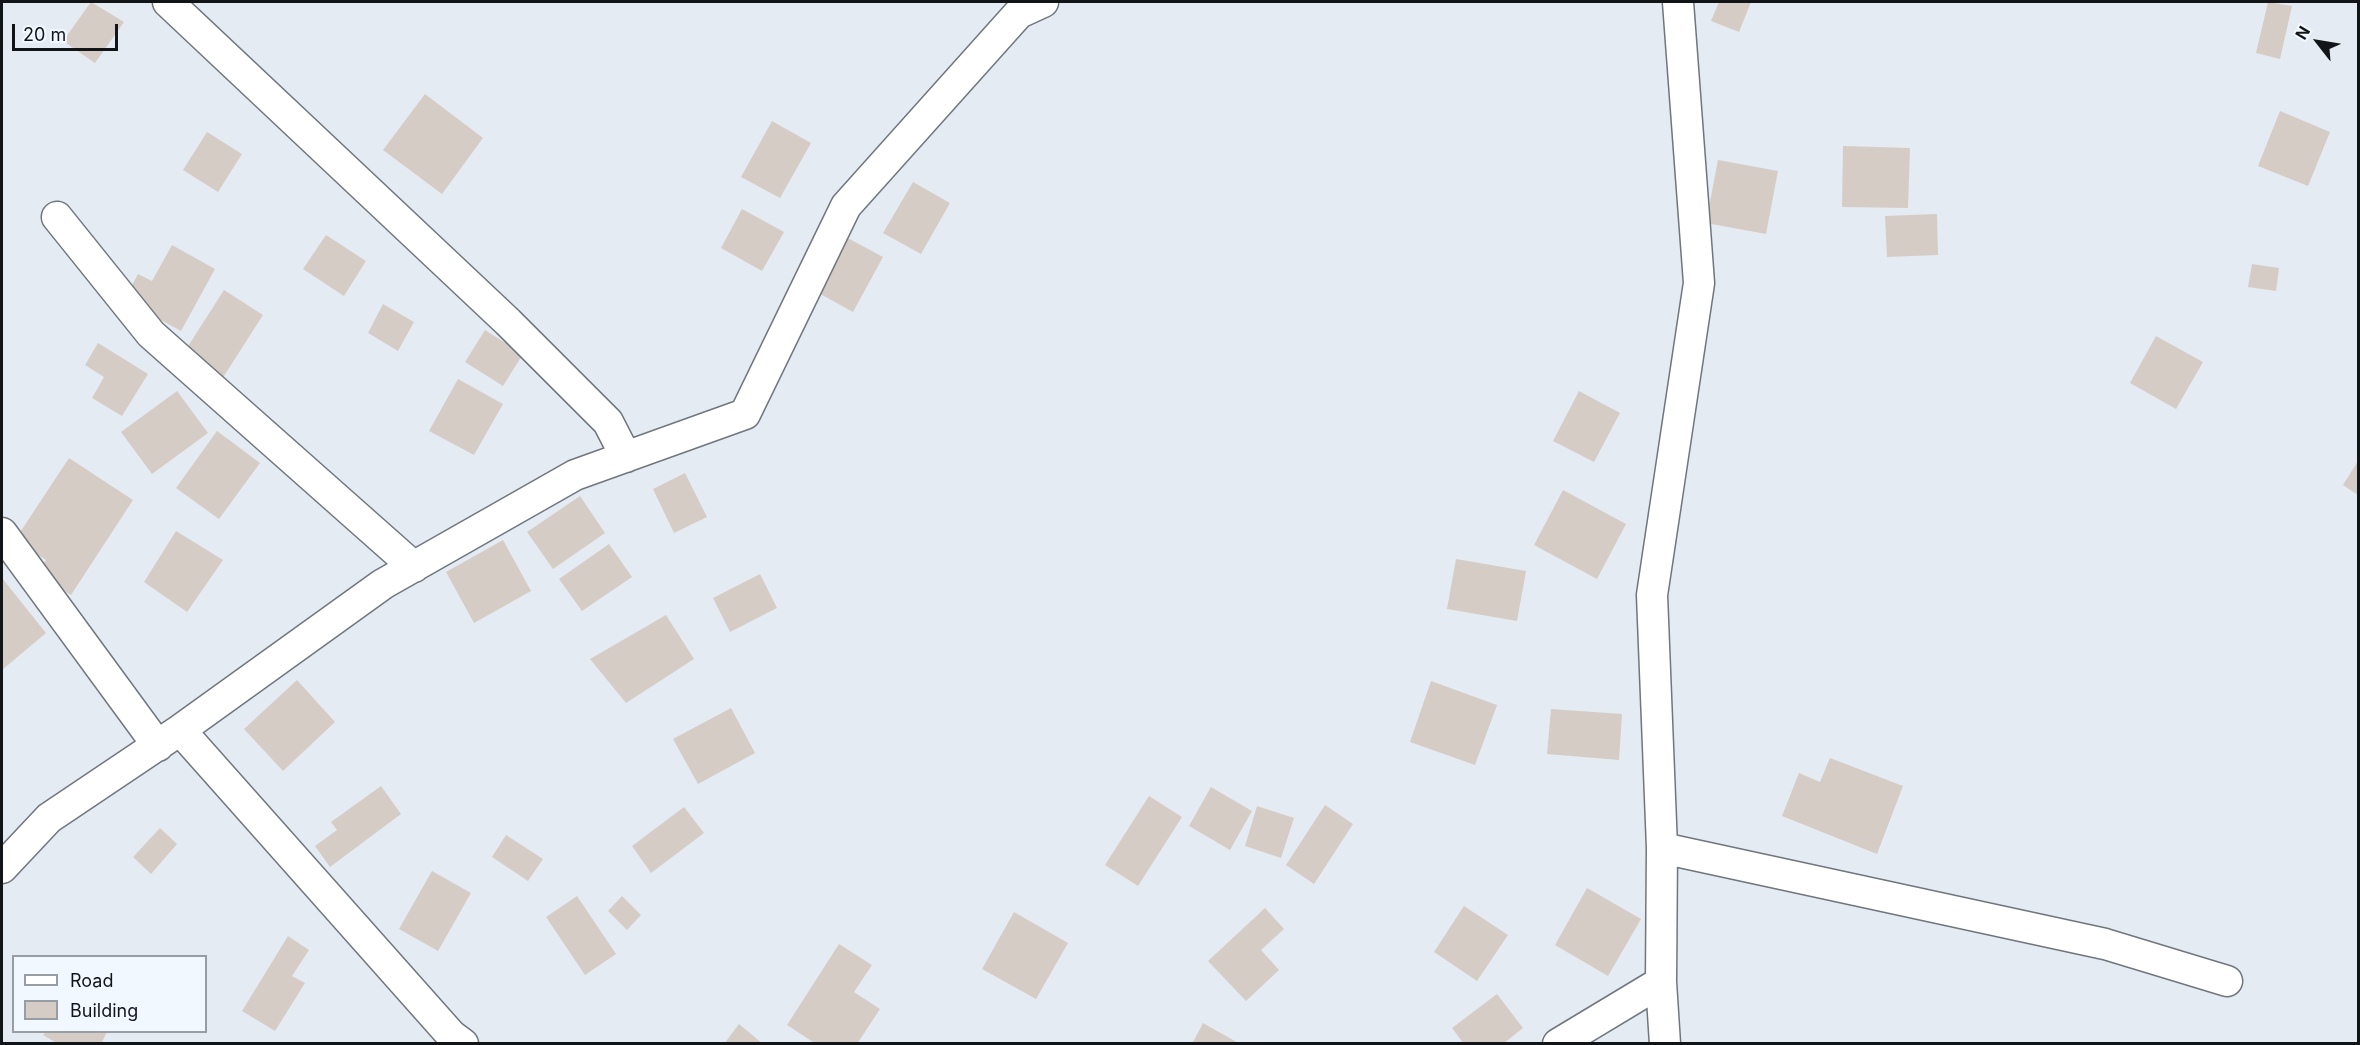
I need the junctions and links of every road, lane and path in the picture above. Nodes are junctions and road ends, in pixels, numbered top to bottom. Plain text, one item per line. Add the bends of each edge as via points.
1 (168, 2) edge
2 (1678, 2) edge
3 (1023, 5) edge
4 (57, 217) dead end
5 (626, 457) junction
6 (2, 533) edge
7 (414, 567) junction
8 (169, 738) junction
9 (1662, 848) junction
10 (2, 868) edge
11 (2227, 981) dead end
12 (1661, 982) junction
13 (463, 1044) edge
14 (1558, 1044) edge
15 (1665, 1044) edge

1 - 5 street via 508,322 608,422
2 - 9 street via 1699,283 1652,596
3 - 5 street via 846,206 745,414
4 - 7 street via 151,334
5 - 7 street via 575,475
6 - 8 street
7 - 8 street via 383,584
8 - 10 street via 49,818
8 - 13 street
9 - 11 street via 2105,944
9 - 12 street
12 - 14 street
12 - 15 street

